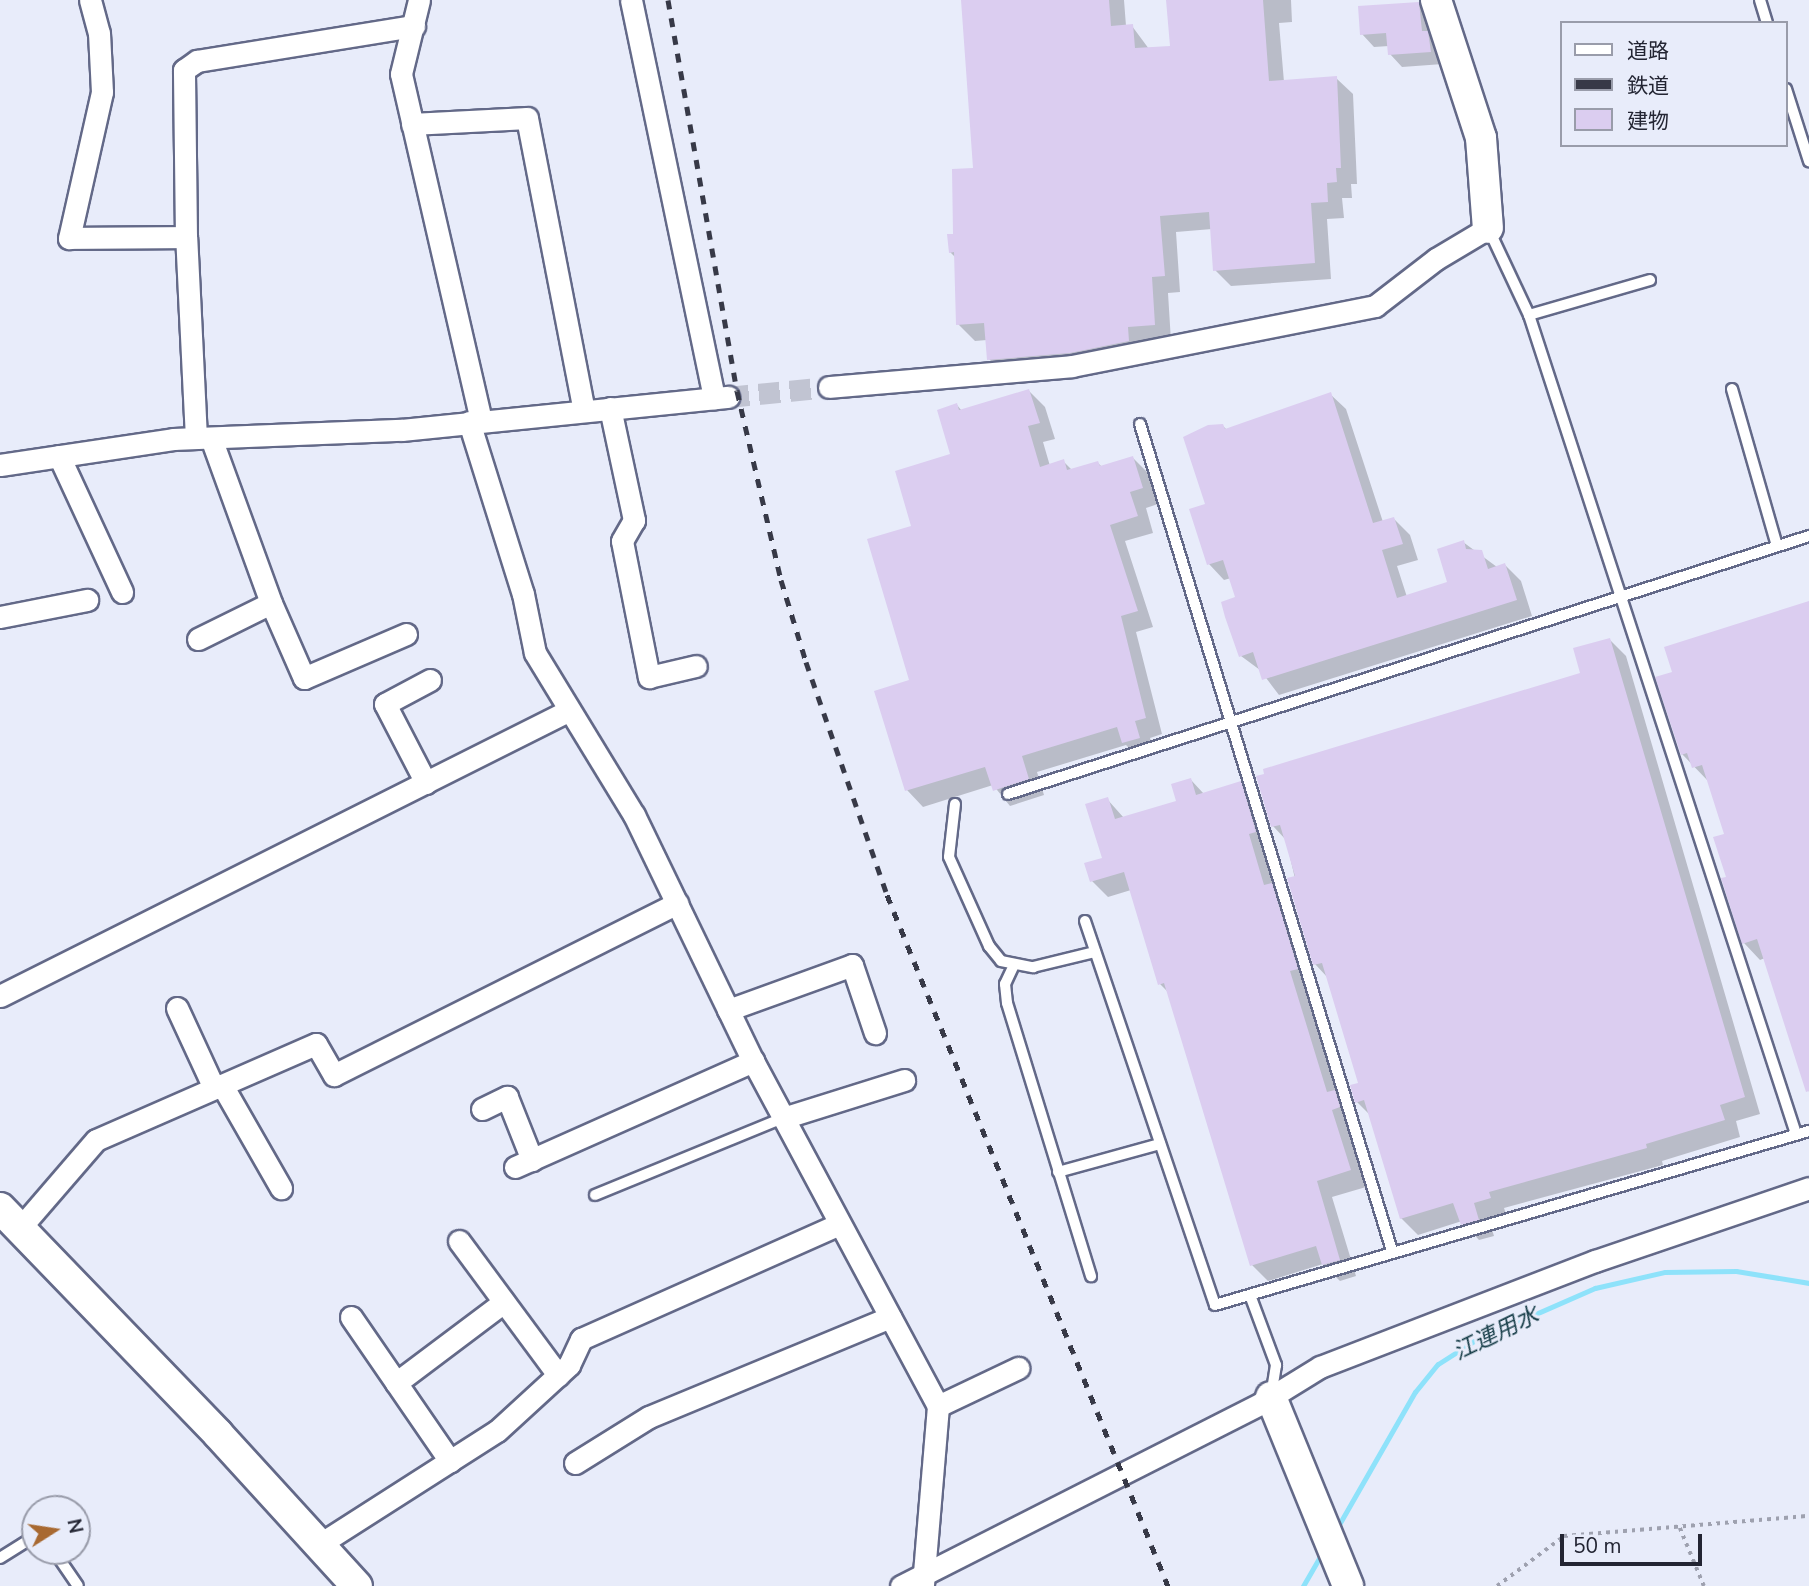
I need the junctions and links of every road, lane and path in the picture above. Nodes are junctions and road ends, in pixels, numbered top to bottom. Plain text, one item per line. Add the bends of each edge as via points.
1 (90, 0) edge
2 (419, 0) edge
3 (631, 0) edge
4 (1436, 0) edge
5 (1760, 0) edge
6 (1766, 21) edge
7 (414, 26) junction
8 (1788, 95) edge
9 (412, 124) junction
10 (1809, 161) edge
11 (1489, 228) junction
12 (186, 237) junction
13 (1650, 280) dead end
14 (1529, 316) junction
15 (829, 387) tunnel mouth
16 (1732, 389) dead end
17 (610, 408) junction
18 (584, 411) junction
19 (475, 421) junction
20 (1140, 424) dead end
21 (203, 438) junction
22 (59, 456) junction
23 (0, 465) edge
24 (1809, 537) edge
25 (1777, 547) junction
26 (122, 592) dead end
27 (1619, 598) junction
28 (87, 600) dead end
29 (271, 603) junction
30 (0, 617) edge
31 (405, 634) dead end
32 (198, 639) dead end
33 (696, 666) dead end
34 (430, 680) dead end
35 (568, 711) junction
36 (1229, 724) junction
37 (426, 783) junction
38 (1008, 794) dead end
39 (955, 804) dead end
40 (677, 903) junction
41 (1085, 921) dead end
42 (1095, 952) junction
43 (1013, 967) junction
44 (0, 996) edge
45 (177, 1008) dead end
46 (728, 1010) junction
47 (875, 1033) dead end
48 (753, 1061) junction
49 (904, 1080) dead end
50 (218, 1087) junction
51 (482, 1109) dead end
52 (783, 1118) junction
53 (1809, 1131) edge
54 (1796, 1135) junction
55 (1160, 1144) junction
56 (1058, 1172) junction
57 (282, 1188) dead end
58 (1809, 1188) edge
59 (595, 1195) dead end
60 (10, 1218) edge
61 (839, 1224) junction
62 (459, 1241) dead end
63 (1392, 1251) junction
64 (1091, 1276) dead end
65 (1250, 1296) junction
66 (504, 1302) junction
67 (351, 1317) dead end
68 (890, 1317) junction
69 (1018, 1368) dead end
70 (558, 1375) junction
71 (396, 1382) junction
72 (1270, 1397) junction
73 (939, 1406) junction
74 (450, 1461) junction
75 (575, 1464) dead end
76 (1809, 1516) edge
77 (1680, 1528) junction
78 (21, 1545) edge
79 (320, 1545) junction
80 (0, 1558) edge
81 (64, 1565) edge
82 (924, 1581) edge
83 (78, 1586) edge
84 (357, 1586) edge
85 (901, 1586) edge
86 (1348, 1586) edge
87 (1497, 1586) edge
88 (1704, 1586) edge

1 - 12 street via 99,33 102,92 69,238
2 - 7 street
3 - 17 street via 722,398
4 - 11 street via 1481,138
5 - 6 lane
7 - 9 street via 401,74
7 - 12 street via 197,61 184,70
8 - 10 lane
9 - 18 street via 527,118
9 - 19 street
11 - 14 lane
11 - 15 street via 1436,259 1375,306 1072,366
12 - 21 street
13 - 14 lane
14 - 27 lane
16 - 25 lane
17 - 18 street
17 - 33 street via 634,520 622,541 649,677
18 - 19 street
19 - 21 street via 401,430
19 - 35 street via 535,653
20 - 36 lane
21 - 22 street
21 - 29 street
22 - 23 street
22 - 26 street
24 - 25 lane
25 - 27 lane
27 - 36 lane
27 - 54 lane
28 - 30 street
29 - 31 street via 304,678
29 - 32 street
34 - 37 street via 385,704
35 - 37 street
35 - 40 street via 634,815
36 - 38 lane
36 - 63 lane via 1240,746
37 - 44 street
39 - 43 lane via 949,857 989,946
40 - 46 street
40 - 50 street via 334,1075 316,1044
41 - 42 lane
42 - 43 lane
42 - 55 lane
43 - 56 lane via 1006,984 1007,1003
45 - 50 street
46 - 47 street via 852,965
46 - 48 street
48 - 51 street via 524,1163 507,1097
48 - 52 street
49 - 52 street
50 - 57 street
50 - 60 street via 96,1140
52 - 59 lane
52 - 61 street
53 - 54 lane
54 - 63 lane
55 - 56 lane
55 - 65 lane via 1215,1305
56 - 64 lane
58 - 72 street via 1595,1261 1320,1367
60 - 79 street
61 - 68 street
61 - 70 street via 581,1339 569,1365
62 - 66 street
63 - 65 lane
65 - 72 lane via 1276,1365
66 - 70 street
66 - 71 street
67 - 71 street
68 - 73 street
68 - 75 street via 649,1418
69 - 73 street
70 - 74 street via 497,1431
71 - 74 street
72 - 82 street
72 - 86 street
73 - 82 street
74 - 79 street
76 - 77 path
77 - 87 path via 1564,1536
77 - 88 path
78 - 80 lane
79 - 84 street
81 - 83 lane
82 - 85 street

